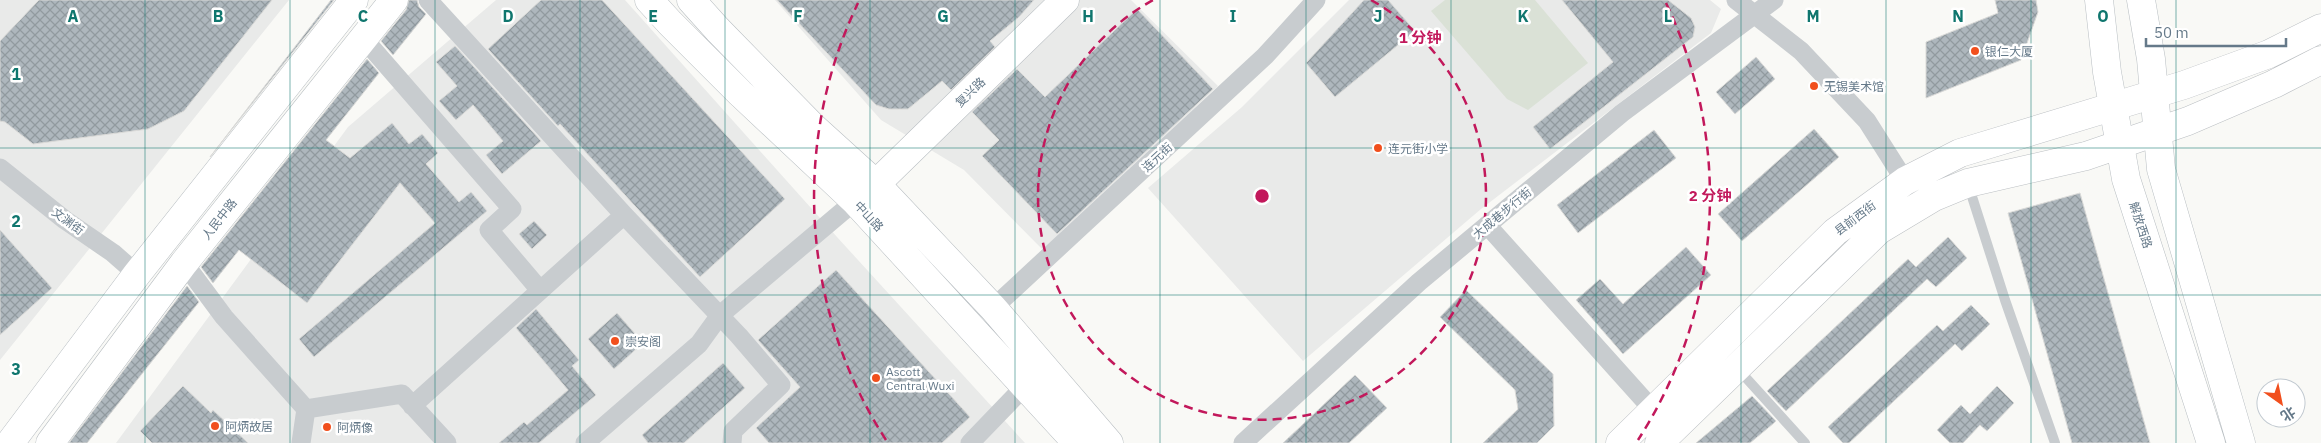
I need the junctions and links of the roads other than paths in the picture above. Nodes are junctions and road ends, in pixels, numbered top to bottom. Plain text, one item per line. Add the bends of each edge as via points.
1 (354, 0) edge
2 (394, 0) edge
3 (428, 0) edge
4 (649, 0) edge
5 (691, 0) edge
6 (1065, 0) edge
7 (1316, 0) edge
8 (1736, 0) edge
9 (1774, 0) edge
10 (2099, 0) edge
11 (2141, 0) edge
12 (1755, 15) junction
13 (2321, 28) edge
14 (363, 38) junction
15 (2321, 60) edge
16 (2154, 95) junction
17 (2114, 107) junction
18 (2158, 132) junction
19 (2120, 144) junction
20 (0, 168) edge
21 (1905, 181) junction
22 (1968, 183) junction
23 (876, 184) junction
24 (855, 201) junction
25 (624, 215) junction
26 (1487, 225) junction
27 (184, 263) junction
28 (137, 274) junction
29 (540, 289) junction
30 (993, 308) junction
31 (720, 315) junction
32 (1737, 368) junction
33 (1025, 386) junction
34 (412, 406) junction
35 (306, 409) junction
36 (1653, 410) junction
37 (10, 443) edge
38 (50, 443) edge
39 (301, 443) edge
40 (447, 443) edge
41 (585, 443) edge
42 (732, 443) edge
43 (970, 443) edge
44 (1077, 443) edge
45 (1110, 443) edge
46 (1243, 443) edge
47 (1620, 443) edge
48 (1660, 443) edge
49 (1805, 443) edge
50 (2055, 443) edge
51 (2211, 443) edge
52 (2241, 443) edge

1 - 28 main road
2 - 14 main road, 人民中路
3 - 25 street
4 - 24 main road, 中山路 via 740,93
5 - 23 main road via 812,126
6 - 23 main road, 复兴路
7 - 30 street, 连元街 via 1265,56
8 - 12 street
9 - 12 street, 大成巷步行街
10 - 17 main road, 解放西路
11 - 16 main road
12 - 21 street via 1801,51 1866,121
12 - 26 street, 大成巷步行街 via 1622,113
13 - 16 main road, 县前西街 via 2269,54
14 - 27 main road, 人民中路
14 - 29 street via 512,209 489,230
15 - 18 main road, 县前西街 via 2188,122
16 - 17 main road, 县前西街
16 - 18 main road
17 - 19 main road, 解放西路
17 - 21 main road, 县前西街 via 1960,153
18 - 19 main road, 县前西街
18 - 52 main road via 2161,169
19 - 22 main road, 县前西街 via 2086,156
19 - 51 main road, 解放西路 via 2126,179
20 - 28 street, 文渊街 via 65,220 114,253
21 - 36 main road, 县前西街 via 1835,232
22 - 32 main road, 县前西街 via 1934,197 1879,230
22 - 50 lane
23 - 30 main road
24 - 31 street
24 - 33 main road, 中山路
25 - 29 street
25 - 31 street
26 - 36 street
26 - 46 street, 大成巷步行街 via 1419,282
27 - 35 street via 224,318
27 - 38 main road, 人民中路
28 - 37 main road
29 - 34 street
30 - 45 main road
31 - 41 street via 698,344
31 - 42 street via 781,385 733,431
32 - 48 main road, 县前西街
32 - 49 lane
33 - 43 street
33 - 44 main road, 中山路
34 - 35 street via 402,394
34 - 40 street
35 - 39 street
36 - 47 main road, 县前西街

